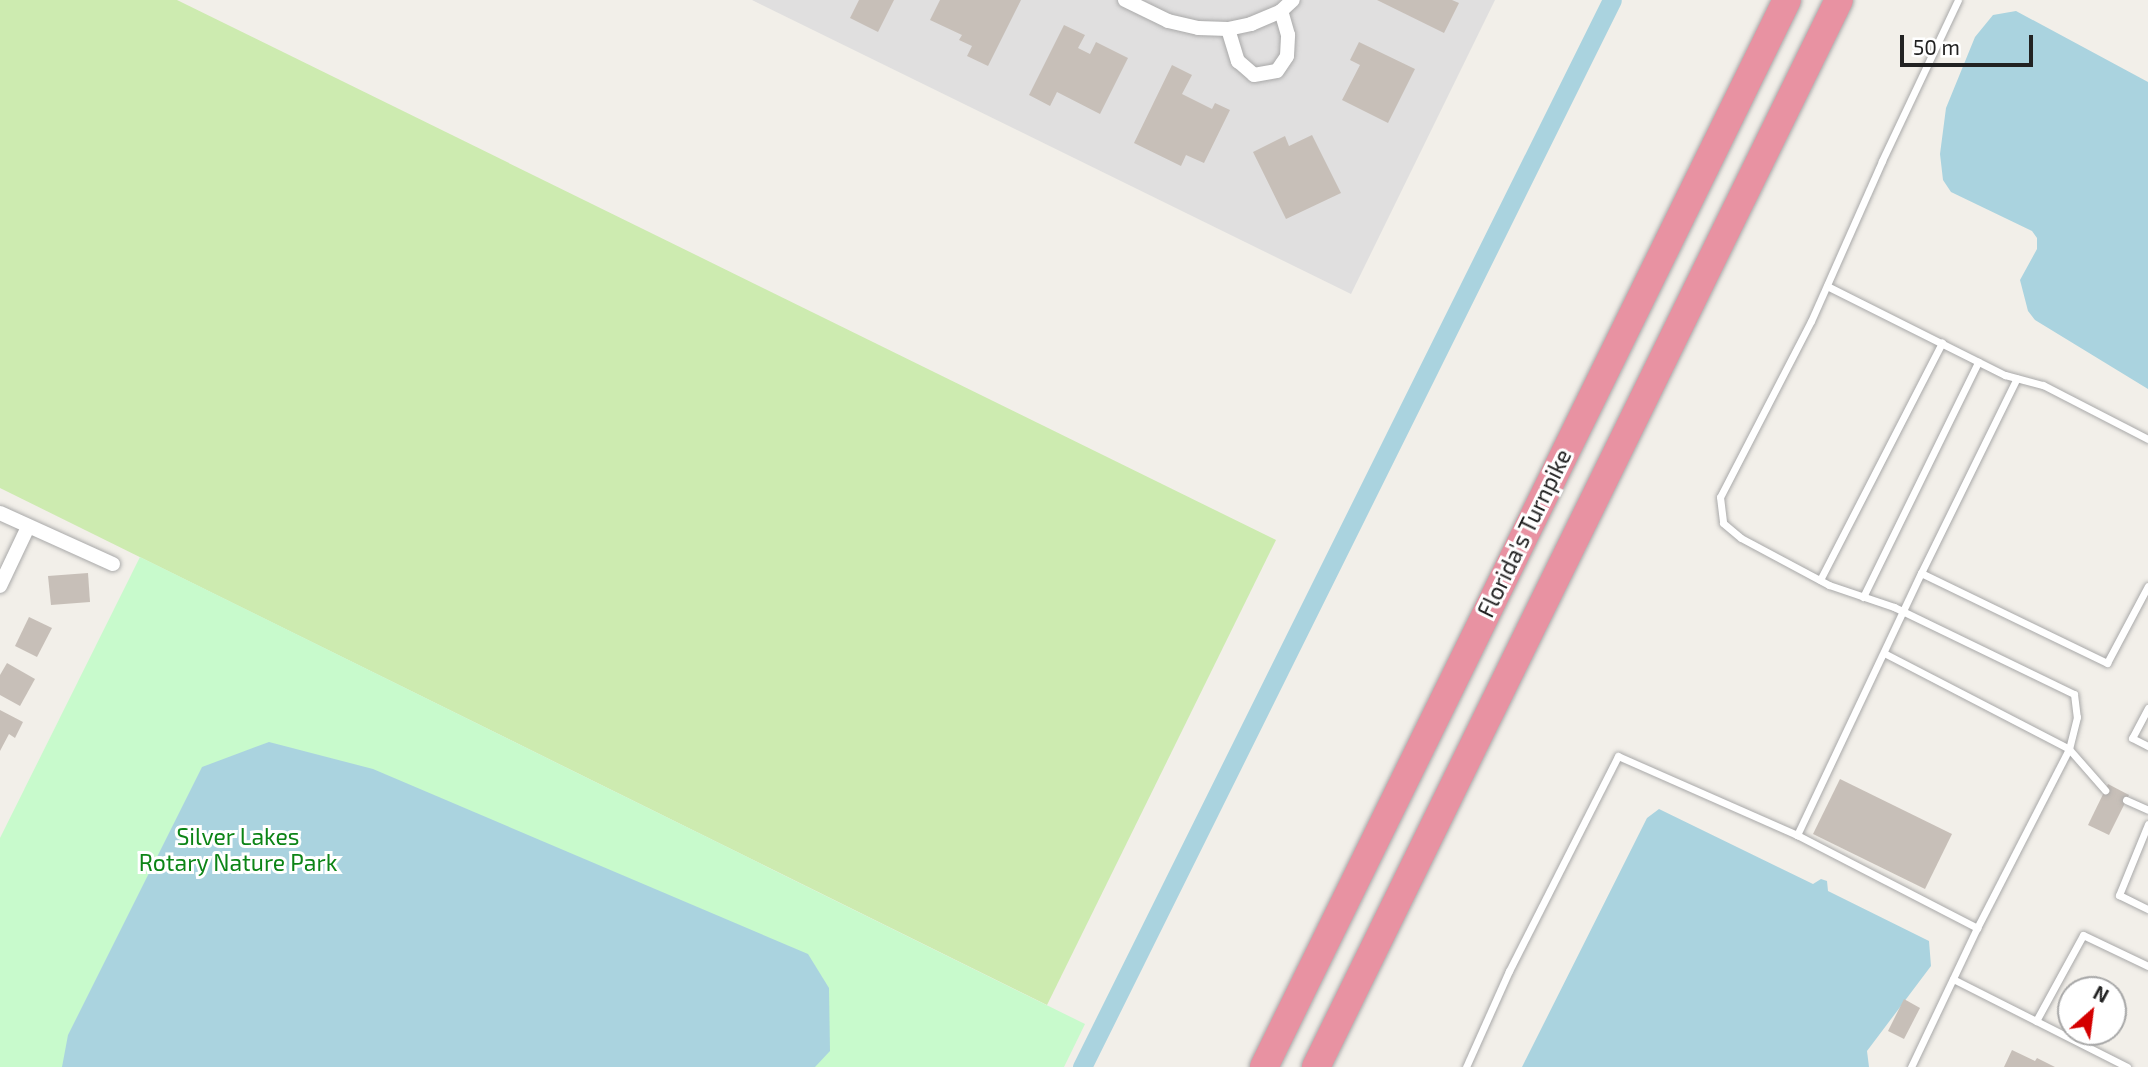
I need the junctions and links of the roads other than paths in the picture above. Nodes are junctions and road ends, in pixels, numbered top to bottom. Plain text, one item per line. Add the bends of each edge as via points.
1 (1125, 0) edge
2 (1293, 0) edge
3 (1787, 0) edge
4 (1839, 0) edge
5 (1958, 0) edge
6 (1281, 11) junction
7 (1228, 29) junction
8 (1827, 286) junction
9 (1942, 344) junction
10 (1978, 362) junction
11 (2017, 378) junction
12 (2148, 439) edge
13 (0, 513) edge
14 (28, 527) junction
15 (113, 564) dead end
16 (1921, 573) junction
17 (1820, 580) junction
18 (0, 586) edge
19 (2148, 586) edge
20 (1863, 597) junction
21 (1903, 612) junction
22 (1884, 653) junction
23 (2148, 708) edge
24 (2148, 746) edge
25 (2069, 749) junction
26 (2105, 790) dead end
27 (2126, 800) dead end
28 (2148, 810) edge
29 (2148, 824) edge
30 (1797, 835) junction
31 (2148, 909) edge
32 (1977, 928) junction
33 (2148, 966) edge
34 (1953, 979) junction
35 (2036, 1021) junction
36 (1264, 1067) edge
37 (1317, 1067) edge
38 (1466, 1067) edge
39 (1911, 1067) edge
40 (2127, 1067) edge

1 - 7 street via 1168,21
2 - 6 street
3 - 36 highway, Florida's Turnpike
4 - 37 highway, Florida's Turnpike
5 - 8 lane
6 - 7 street
6 - 7 street via 1288,35 1287,56 1277,71 1254,75 1238,61
8 - 9 lane
8 - 17 lane via 1720,497 1723,523 1741,538
9 - 10 lane
9 - 17 lane
10 - 11 lane
10 - 20 lane
11 - 12 lane via 2043,384
11 - 16 lane
13 - 14 street
14 - 15 street
14 - 18 street
16 - 19 lane via 2107,663
16 - 21 lane
17 - 20 lane
20 - 21 lane
21 - 22 lane
21 - 25 lane via 2074,694 2077,718
22 - 25 lane
22 - 30 lane
23 - 24 lane via 2132,738
25 - 26 lane
25 - 32 lane
27 - 28 lane
29 - 31 lane via 2119,895
30 - 32 lane
30 - 38 lane via 1618,756 1509,971
32 - 34 lane
33 - 35 lane via 2083,935
34 - 35 lane
34 - 39 lane
35 - 40 lane

